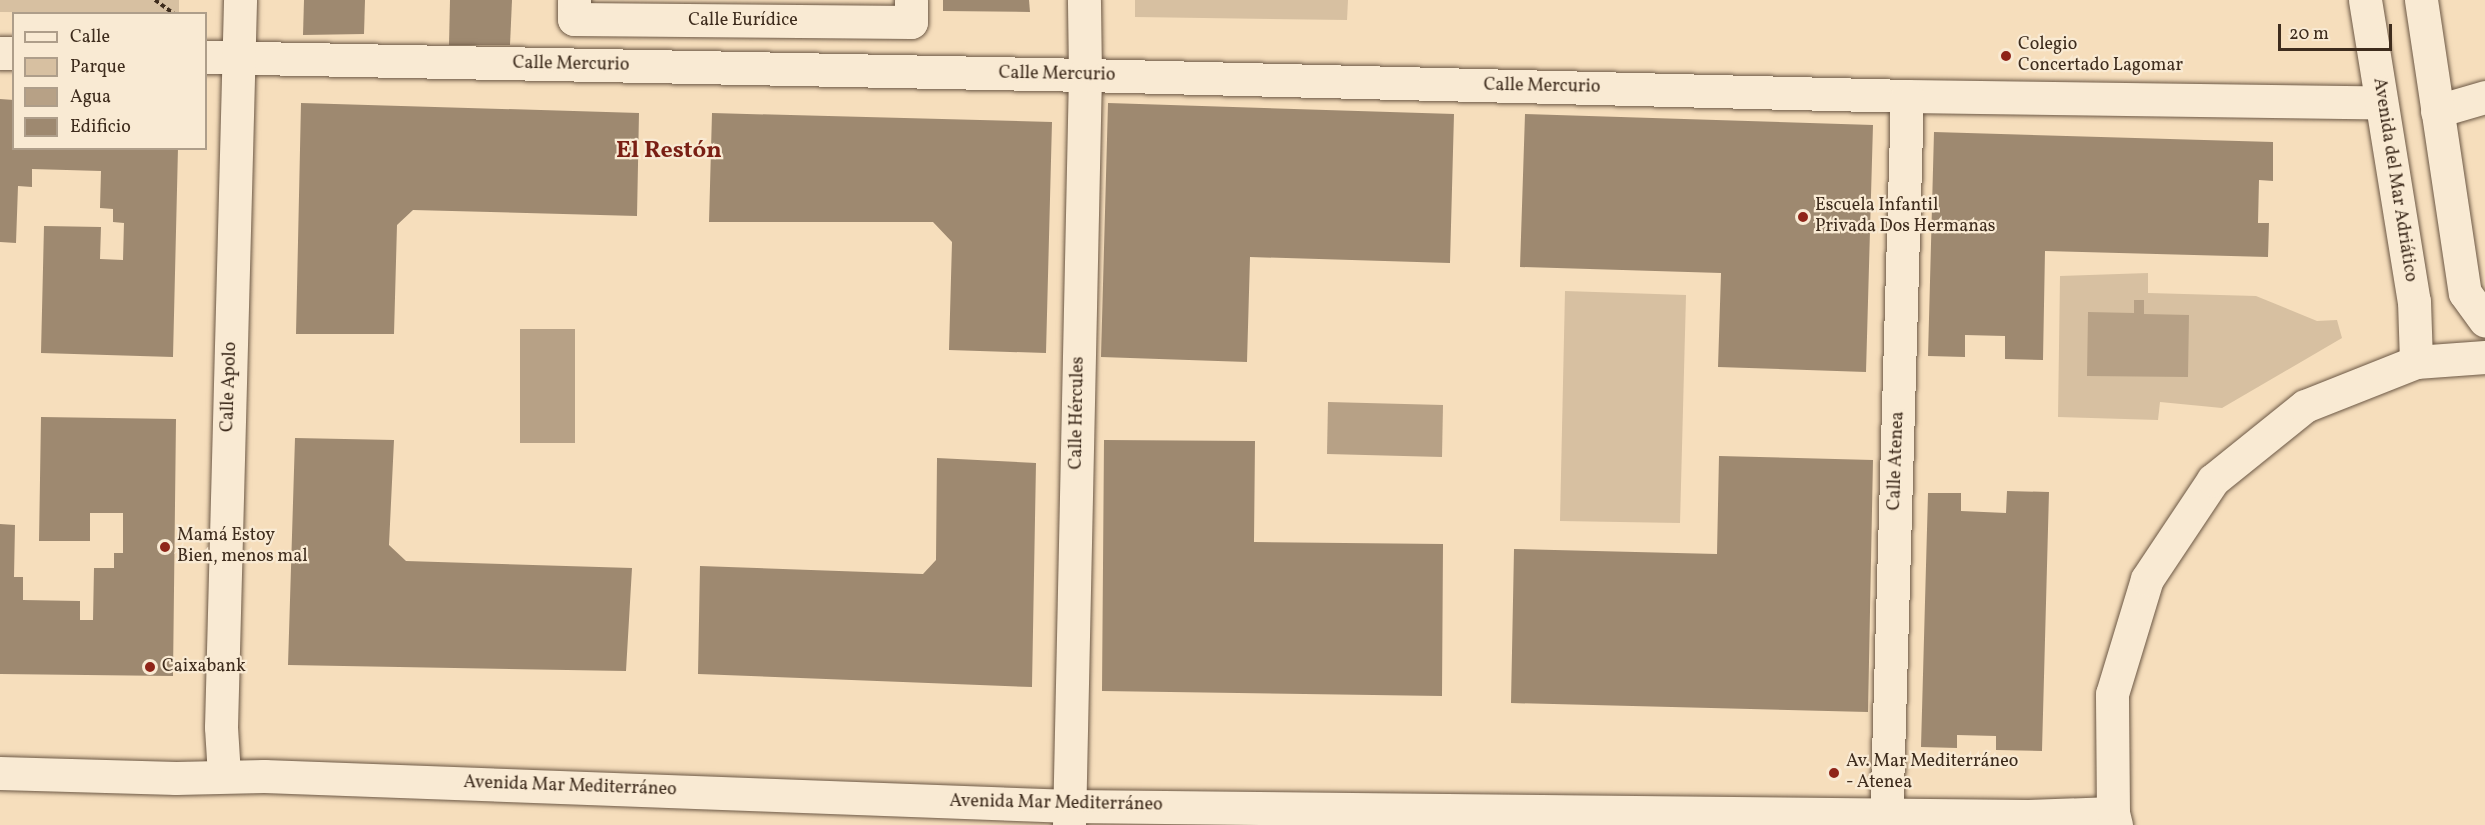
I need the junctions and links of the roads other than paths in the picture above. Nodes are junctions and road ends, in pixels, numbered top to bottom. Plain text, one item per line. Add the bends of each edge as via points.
1 (240, 0) edge
2 (1084, 0) edge
3 (2365, 0) edge
4 (2421, 0) edge
5 (574, 10) edge
6 (911, 11) edge
7 (207, 57) edge
8 (238, 58) junction
9 (573, 65) junction
10 (912, 72) junction
11 (1085, 75) junction
12 (1908, 96) junction
13 (2485, 97) edge
14 (2381, 103) junction
15 (2438, 111) junction
16 (2485, 321) edge
17 (2485, 357) edge
18 (2416, 362) junction
19 (0, 772) edge
20 (224, 775) junction
21 (1069, 815) edge
22 (1886, 819) edge
23 (2114, 819) edge

1 - 8 street, Calle Apolo
2 - 11 street, Calle Hércules
3 - 14 street, Avenida del Mar Adriático
4 - 15 street
5 - 6 street, Calle Eurídice
5 - 9 street
6 - 10 street
7 - 8 street, Calle Mercurio
8 - 9 street, Calle Mercurio
8 - 20 street, Calle Apolo via 221,727
9 - 10 street, Calle Mercurio
10 - 11 street, Calle Mercurio
11 - 12 street, Calle Mercurio
11 - 21 street, Calle Hércules
12 - 14 street, Calle Mercurio
12 - 22 street, Calle Atenea
13 - 15 street
14 - 18 street, Avenida del Mar Adriático via 2414,301
15 - 16 street via 2465,293
17 - 18 street
18 - 23 street via 2305,406 2213,480 2146,579 2112,694
19 - 20 street, Avenida Mar Mediterráneo via 176,778
20 - 21 street, Avenida Mar Mediterráneo
21 - 22 street, Avenida Mar Mediterráneo
22 - 23 street, Avenida Mar Mediterráneo

